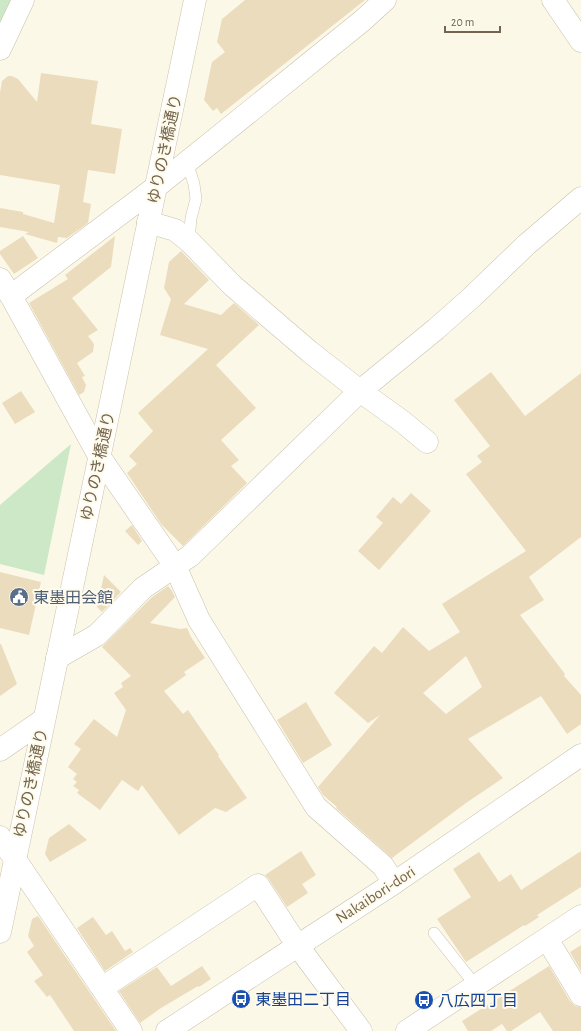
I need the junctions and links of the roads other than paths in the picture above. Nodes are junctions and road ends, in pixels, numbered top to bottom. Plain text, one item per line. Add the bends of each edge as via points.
1 (23, 0) edge
2 (195, 0) edge
3 (385, 0) edge
4 (553, 0) edge
5 (581, 41) edge
6 (0, 49) edge
7 (187, 162) junction
8 (156, 187) junction
9 (581, 198) edge
10 (148, 222) junction
11 (189, 241) junction
12 (5, 293) edge
13 (360, 392) junction
14 (426, 442) dead end
15 (100, 456) junction
16 (175, 566) junction
17 (57, 658) junction
18 (43, 720) junction
19 (0, 750) edge
20 (581, 755) edge
21 (0, 837) edge
22 (15, 858) junction
23 (394, 883) junction
24 (581, 916) edge
25 (0, 932) edge
26 (434, 933) dead end
27 (547, 939) junction
28 (297, 945) junction
29 (476, 986) junction
30 (102, 988) junction
31 (581, 994) edge
32 (131, 1031) edge
33 (167, 1031) edge
34 (361, 1031) edge
35 (407, 1031) edge

1 - 6 street
2 - 8 street, ゆりのき橋通り
3 - 7 street
4 - 5 street
7 - 8 street
7 - 11 lane via 196,199
8 - 10 street, ゆりのき橋通り
8 - 12 street
9 - 13 street via 436,329
10 - 11 street via 175,230
10 - 15 street, ゆりのき橋通り
11 - 13 street via 233,286
12 - 15 street
13 - 14 street via 403,422
13 - 16 street via 190,556
15 - 16 street
15 - 17 street, ゆりのき橋通り
16 - 17 street via 143,588 97,635
16 - 23 street via 198,620 316,807 383,866
17 - 18 street, ゆりのき橋通り
18 - 19 street
18 - 22 street, ゆりのき橋通り
20 - 23 street, Nakaibori-dori
21 - 22 street
22 - 25 street, ゆりのき橋通り
22 - 30 street
23 - 28 street, Nakaibori-dori
24 - 27 street
26 - 29 lane
27 - 29 street
27 - 31 street
28 - 30 street via 258,885
28 - 33 street, Nakaibori-dori
28 - 34 street
29 - 35 street
30 - 32 street

